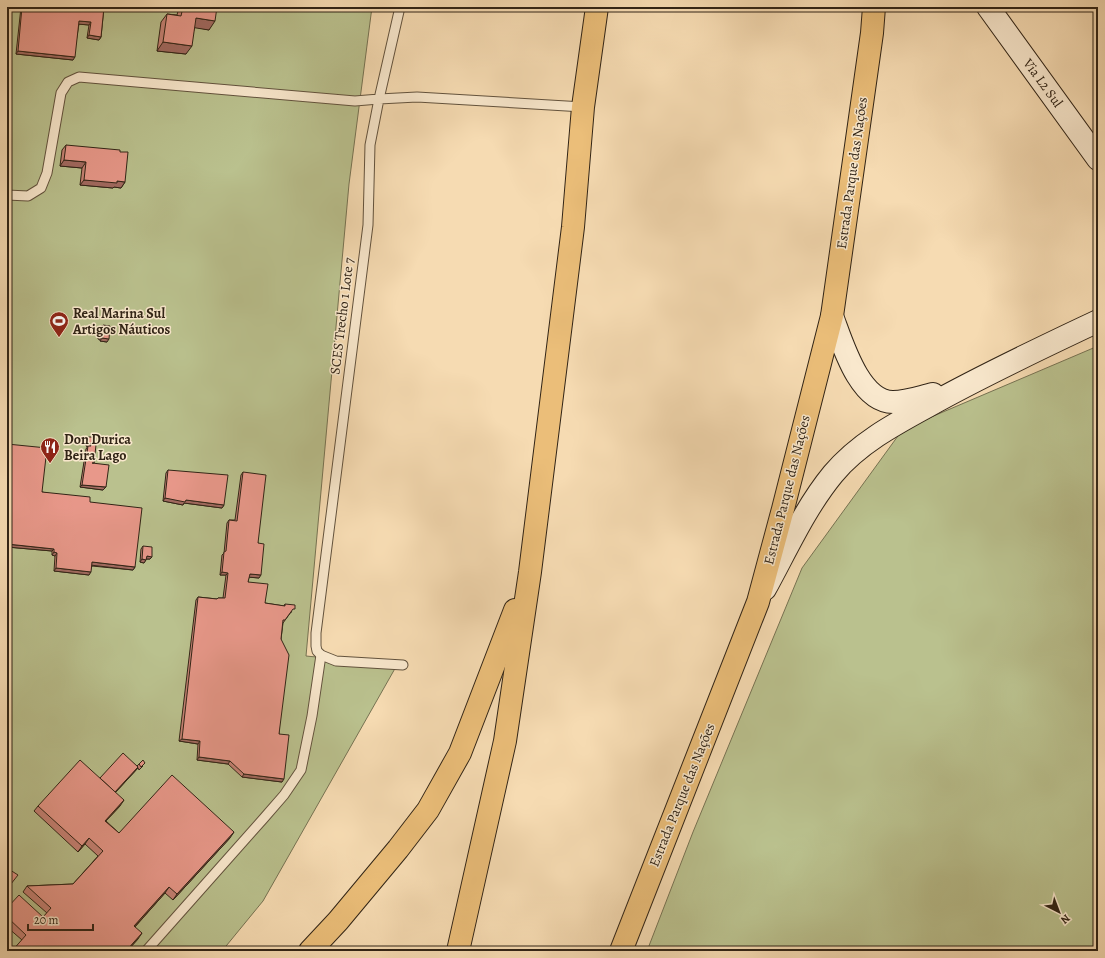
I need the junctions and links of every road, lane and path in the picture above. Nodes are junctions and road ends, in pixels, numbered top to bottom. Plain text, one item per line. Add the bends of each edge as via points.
1 (400, 7) edge
2 (597, 7) edge
3 (874, 7) edge
4 (988, 7) edge
5 (379, 99) junction
6 (583, 107) junction
7 (1098, 159) edge
8 (7, 196) edge
9 (832, 316) junction
10 (1098, 321) edge
11 (958, 389) junction
12 (530, 572) junction
13 (758, 602) junction
14 (322, 655) junction
15 (403, 665) dead end
16 (146, 951) edge
17 (310, 951) edge
18 (458, 951) edge
19 (620, 951) edge

1 - 5 lane, SCES Trecho 1 Lote 7
2 - 6 highway
3 - 9 highway, Estrada Parque das Nações
4 - 7 street, Via L2 Sul
5 - 6 lane via 417,97
5 - 8 lane via 355,101 79,77 68,82 61,93 47,173 41,188 28,196
5 - 14 lane, SCES Trecho 1 Lote 7 via 370,145 368,225 316,633 317,651
6 - 12 highway via 573,227
9 - 11 street via 854,371 862,384 884,400 903,401
9 - 13 highway, Estrada Parque das Nações
10 - 11 street
11 - 13 street via 878,434 858,449 833,474 812,505
12 - 17 highway via 460,753 428,810 338,921
12 - 18 highway via 504,742
13 - 19 highway, Estrada Parque das Nações
14 - 15 lane via 336,661
14 - 16 lane via 301,770 284,795

